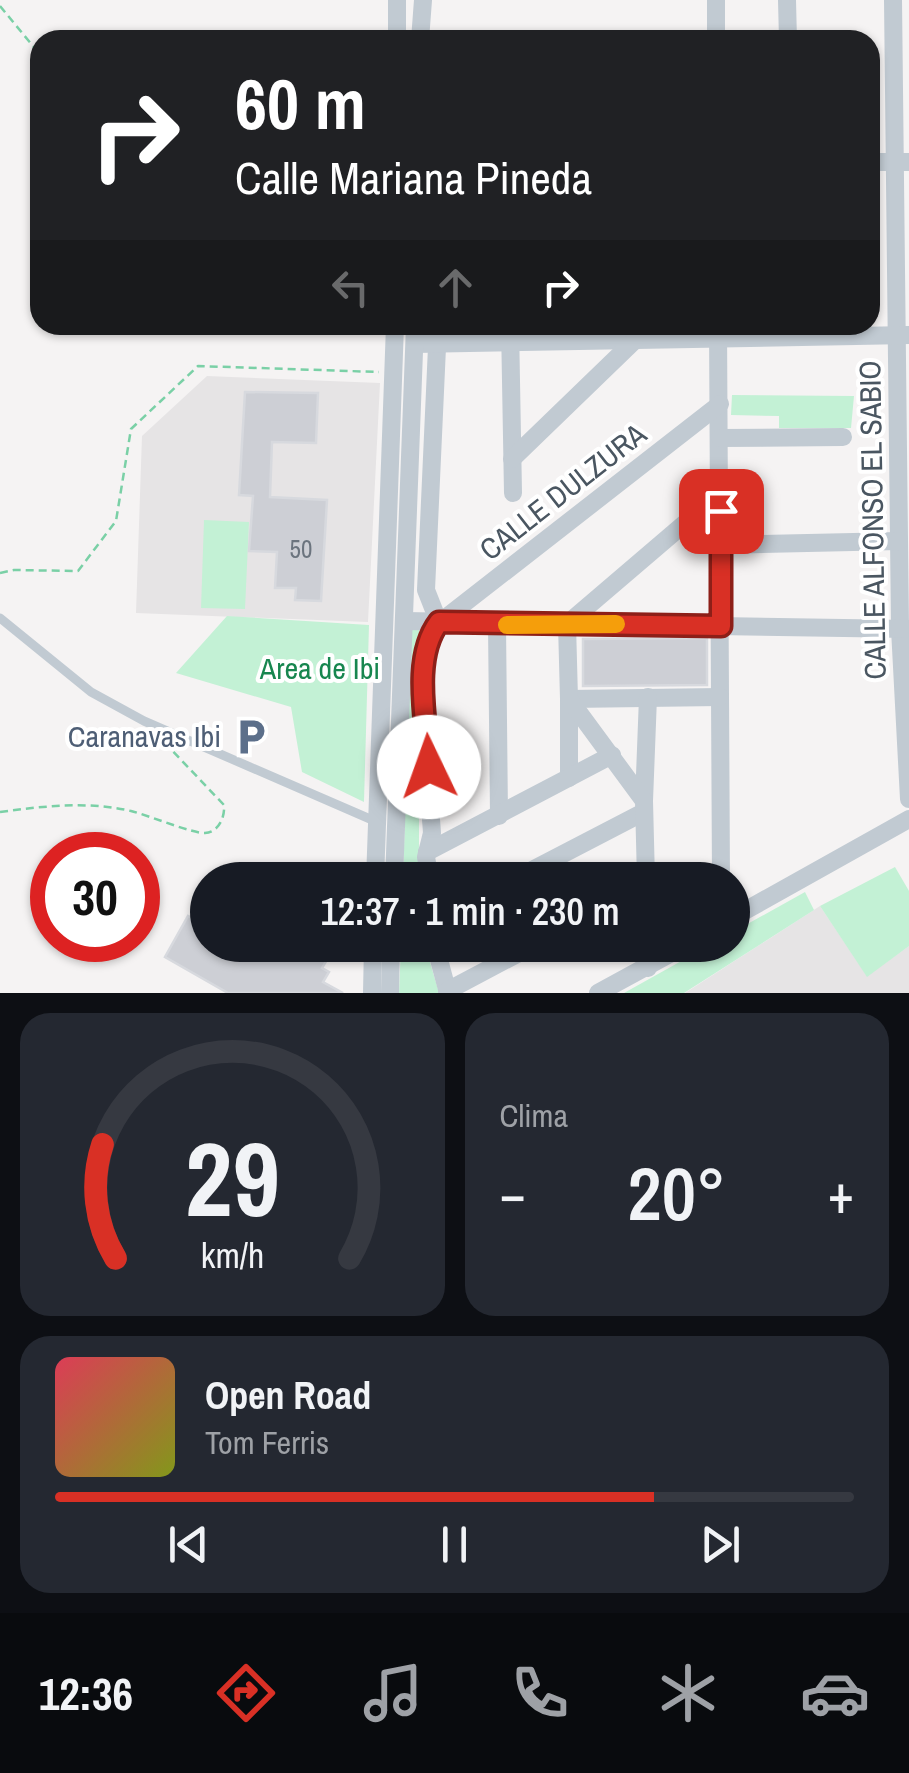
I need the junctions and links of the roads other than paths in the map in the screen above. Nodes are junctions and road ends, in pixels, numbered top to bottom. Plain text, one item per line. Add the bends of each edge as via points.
1 (397, 0) edge
2 (424, 0) edge
3 (716, 0) edge
4 (787, 0) edge
5 (892, 0) edge
6 (397, 30) edge
7 (421, 30) edge
8 (716, 30) edge
9 (788, 30) edge
10 (902, 162) edge
11 (395, 335) edge
12 (416, 335) edge
13 (438, 335) edge
14 (504, 335) edge
15 (510, 335) edge
16 (528, 335) edge
17 (698, 335) edge
18 (719, 335) edge
19 (903, 335) edge
20 (634, 341) junction
21 (438, 346) junction
22 (720, 404) junction
23 (843, 437) dead end
24 (720, 438) junction
25 (512, 459) junction
26 (513, 493) dead end
27 (721, 511) junction
28 (899, 541) junction
29 (721, 545) junction
30 (0, 618) edge
31 (404, 622) junction
32 (439, 622) junction
33 (567, 624) junction
34 (498, 625) junction
35 (721, 626) junction
36 (904, 629) edge
37 (648, 697) junction
38 (720, 697) junction
39 (570, 699) junction
40 (612, 754) junction
41 (569, 778) junction
42 (909, 799) edge
43 (644, 806) junction
44 (498, 816) junction
45 (909, 819) edge
46 (377, 822) junction
47 (427, 852) junction
48 (376, 862) edge
49 (395, 862) edge
50 (428, 862) edge
51 (545, 862) edge
52 (646, 862) edge
53 (721, 862) edge
54 (750, 908) edge
55 (373, 962) edge
56 (391, 962) edge
57 (439, 962) edge
58 (503, 962) edge
59 (648, 962) edge
60 (658, 962) edge
61 (648, 968) junction
62 (447, 992) edge
63 (372, 993) edge
64 (390, 993) edge
65 (598, 993) edge

1 - 6 street
2 - 7 street
3 - 8 street
4 - 9 street
5 - 10 street, CALLE ALFONSO EL SABIO
10 - 19 street, CALLE ALFONSO EL SABIO
11 - 46 street
12 - 21 street
12 - 31 street
13 - 21 street
14 - 21 street
15 - 25 street
16 - 20 street
17 - 20 street
18 - 22 street
19 - 28 street, CALLE ALFONSO EL SABIO
20 - 25 street
21 - 32 street via 426,590
22 - 24 street
22 - 32 street, CALLE DULZURA
23 - 24 street
24 - 27 street
25 - 26 street
27 - 29 street
27 - 33 street via 691,518
28 - 29 street
28 - 36 street, CALLE ALFONSO EL SABIO
29 - 35 street
30 - 46 lane via 91,692
31 - 32 street
31 - 49 street
32 - 34 street
32 - 47 street via 424,668 432,833
33 - 34 street
33 - 35 street
33 - 39 street
34 - 44 street
35 - 36 street
35 - 38 street
36 - 42 street, CALLE ALFONSO EL SABIO
37 - 38 street
37 - 39 street
37 - 43 street
38 - 53 street
39 - 40 street
39 - 41 street
40 - 41 street
40 - 43 street
41 - 44 street
43 - 51 street
43 - 52 street
44 - 47 street
45 - 54 street
46 - 48 street
47 - 50 street
55 - 63 street
56 - 64 street
57 - 62 street
58 - 62 street
59 - 61 street
60 - 61 street
61 - 65 street

